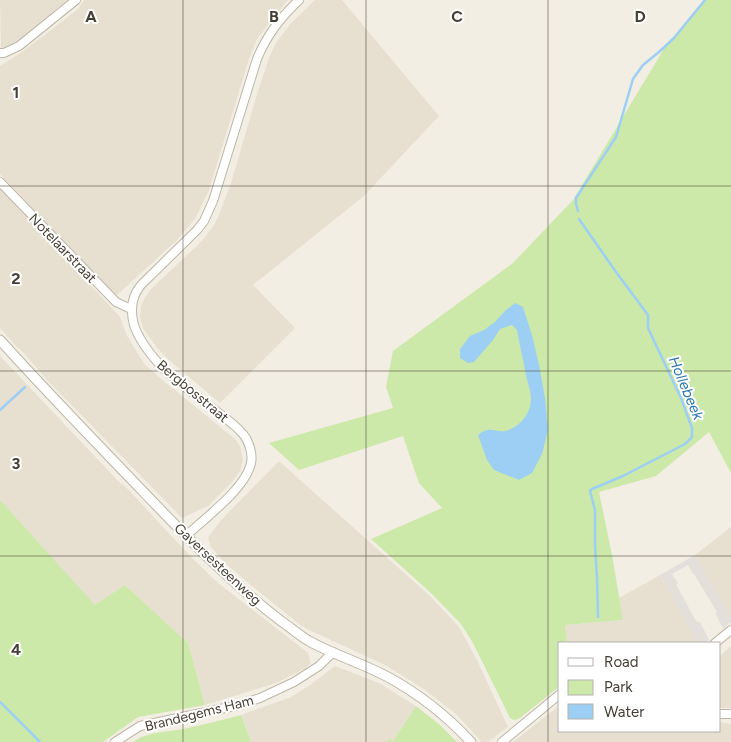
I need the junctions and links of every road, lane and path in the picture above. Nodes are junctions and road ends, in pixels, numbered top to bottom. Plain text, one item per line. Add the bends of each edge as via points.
1 (76, 0) edge
2 (300, 0) edge
3 (0, 53) edge
4 (0, 182) edge
5 (131, 309) junction
6 (0, 340) edge
7 (186, 536) junction
8 (731, 630) edge
9 (716, 642) edge
10 (333, 652) junction
11 (558, 696) edge
12 (115, 742) edge
13 (471, 742) edge
14 (502, 742) edge

1 - 3 street via 19,46
2 - 5 street via 272,29 263,44 204,221 141,285 132,300
4 - 5 street, Notelaarstraat via 110,297
5 - 7 street, Bergbosstraat via 136,333 146,349 231,423 251,448 252,461 240,485
6 - 7 street, Gaversesteenweg
7 - 10 street, Gaversesteenweg via 225,575 274,615 308,640
8 - 9 street
10 - 12 street, Brandegems Ham via 294,682 260,698 140,726
10 - 13 street, Gaversesteenweg via 406,688 452,722
11 - 14 street

